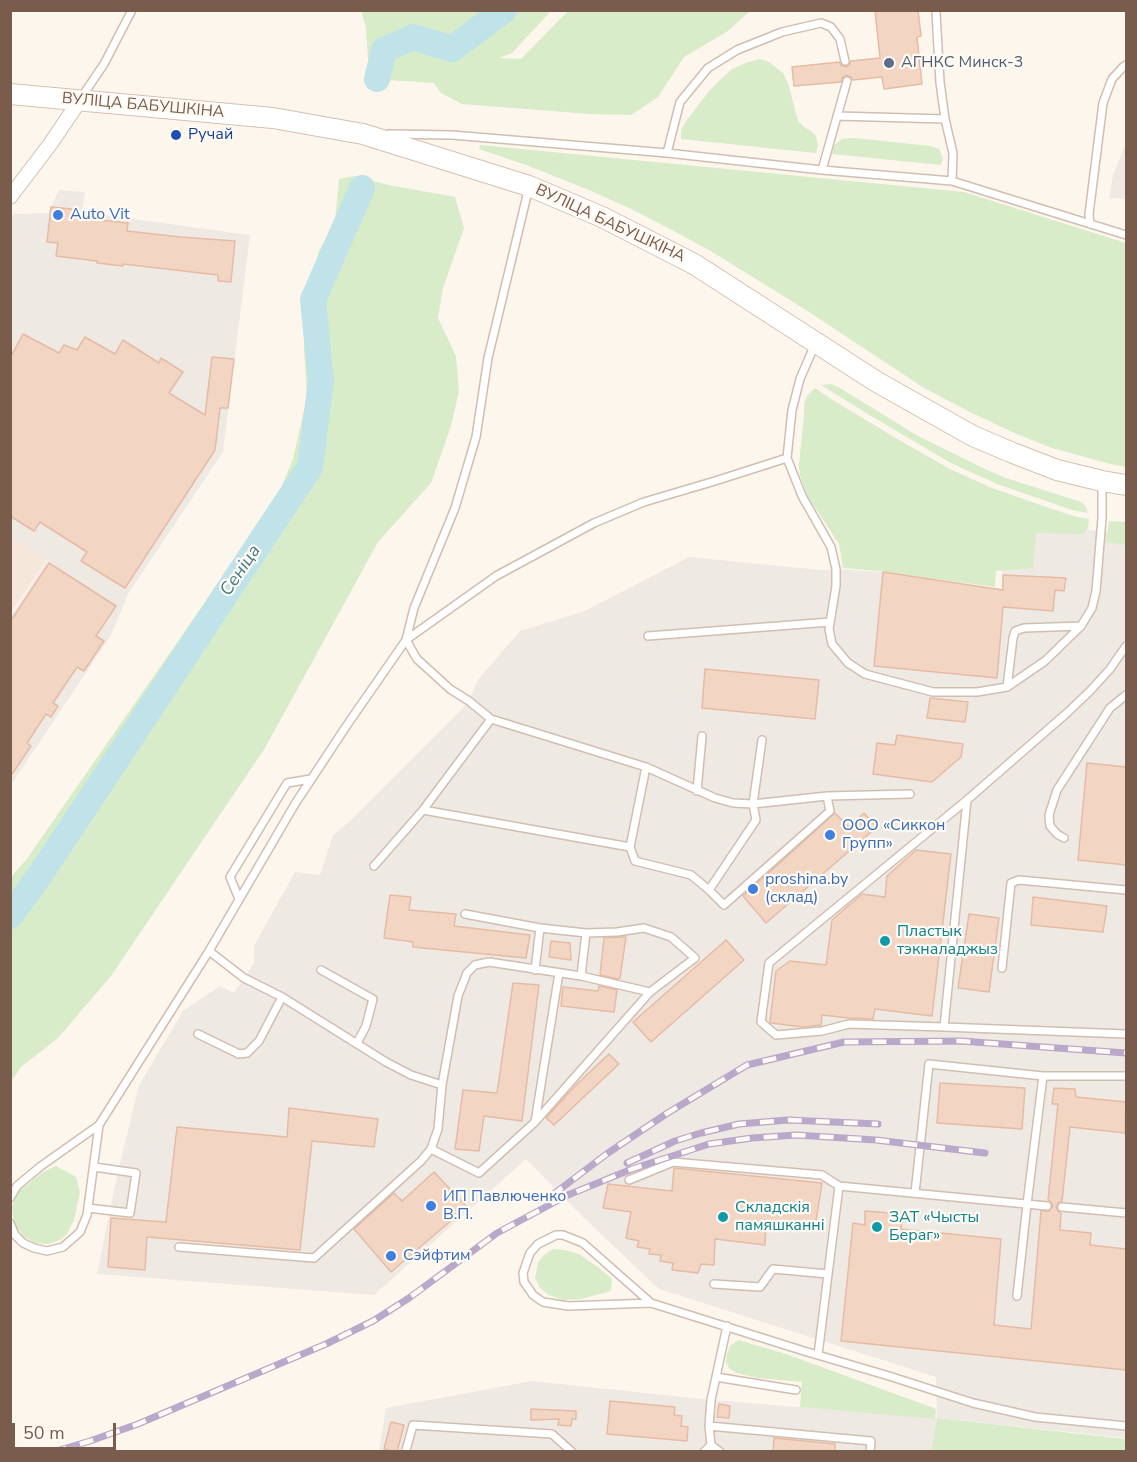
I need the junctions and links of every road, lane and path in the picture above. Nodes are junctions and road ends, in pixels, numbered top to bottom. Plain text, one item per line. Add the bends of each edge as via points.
1 (132, 10) edge
2 (936, 13) dead end
3 (846, 61) dead end
4 (1126, 65) edge
5 (847, 81) dead end
6 (10, 94) edge
7 (80, 100) junction
8 (837, 116) junction
9 (945, 119) junction
10 (363, 134) junction
11 (667, 153) junction
12 (822, 170) junction
13 (952, 181) junction
14 (529, 186) junction
15 (10, 197) edge
16 (1090, 224) junction
17 (1126, 235) edge
18 (816, 342) junction
19 (787, 458) junction
20 (1102, 481) junction
21 (1126, 485) edge
22 (830, 622) junction
23 (1081, 626) junction
24 (648, 636) dead end
25 (406, 640) junction
26 (1126, 646) edge
27 (1007, 687) junction
28 (1126, 695) edge
29 (491, 719) junction
30 (702, 736) dead end
31 (762, 740) dead end
32 (646, 767) junction
33 (311, 779) junction
34 (697, 790) junction
35 (910, 794) dead end
36 (827, 796) junction
37 (967, 800) junction
38 (753, 804) junction
39 (423, 810) junction
40 (1064, 838) dead end
41 (630, 847) junction
42 (374, 866) dead end
43 (708, 890) junction
44 (1126, 890) edge
45 (239, 899) junction
46 (465, 914) dead end
47 (540, 928) junction
48 (586, 933) junction
49 (208, 951) junction
50 (1002, 968) dead end
51 (321, 970) dead end
52 (536, 970) junction
53 (559, 973) junction
54 (580, 976) junction
55 (650, 992) junction
56 (282, 997) junction
57 (944, 1027) junction
58 (198, 1034) dead end
59 (1126, 1034) edge
60 (357, 1043) junction
61 (1042, 1076) junction
62 (1126, 1076) edge
63 (442, 1085) junction
64 (535, 1122) junction
65 (99, 1125) junction
66 (431, 1149) junction
67 (94, 1167) junction
68 (628, 1180) dead end
69 (839, 1186) junction
70 (915, 1193) junction
71 (10, 1198) edge
72 (1027, 1203) junction
73 (1047, 1206) dead end
74 (1062, 1207) dead end
75 (88, 1208) junction
76 (1126, 1213) edge
77 (10, 1223) edge
78 (179, 1247) dead end
79 (828, 1274) junction
80 (714, 1284) dead end
81 (1017, 1296) dead end
82 (651, 1303) junction
83 (727, 1326) junction
84 (818, 1355) junction
85 (716, 1377) junction
86 (796, 1390) dead end
87 (709, 1426) junction
88 (1126, 1426) edge
89 (711, 1445) junction
90 (406, 1450) dead end
91 (572, 1452) edge
92 (704, 1452) edge
93 (720, 1452) edge
94 (870, 1452) edge

1 - 7 lane
2 - 9 lane
3 - 11 lane via 840,39 831,27 821,24 782,32 737,50 708,68 680,102
4 - 16 lane via 1112,79 1103,103
5 - 8 lane
6 - 7 street, ВУЛІЦА БАБУШКІНА
7 - 10 street, ВУЛІЦА БАБУШКІНА via 273,118
7 - 15 street
8 - 9 lane
8 - 12 lane
9 - 13 lane via 953,153
10 - 11 lane via 452,135
10 - 14 street, ВУЛІЦА БАБУШКІНА
11 - 12 lane
12 - 13 lane
13 - 16 lane
14 - 18 street, ВУЛІЦА БАБУШКІНА via 602,217 694,264
14 - 25 lane via 488,358 476,437 455,508 414,608
16 - 17 lane
18 - 19 lane via 797,390
18 - 20 street, ВУЛІЦА БАБУШКІНА via 973,436 1057,470
19 - 22 lane via 801,496 831,547 836,586
19 - 25 lane via 644,502 594,523 496,576
20 - 21 street, ВУЛІЦА БАБУШКІНА
20 - 23 lane via 1096,591 1092,608
22 - 24 lane
22 - 27 lane via 832,644 848,663 866,674 933,692
23 - 27 lane via 1045,661
23 - 27 lane via 1024,628 1015,632
25 - 29 lane via 417,659
25 - 33 lane
26 - 37 lane via 1076,705
28 - 40 lane via 1110,708 1057,790 1049,815 1050,826
29 - 32 lane
29 - 39 lane
30 - 34 lane
31 - 38 lane
32 - 34 lane
32 - 41 lane
33 - 45 lane
33 - 45 lane via 287,783 235,868 230,877
34 - 38 lane via 724,801
35 - 36 lane
36 - 38 lane
36 - 43 lane via 830,811 724,905
37 - 57 lane
37 - 57 lane via 769,963 761,1022 776,1035 849,1024
38 - 43 lane via 756,820
39 - 41 lane
39 - 42 lane
41 - 43 lane via 635,861 691,875
44 - 50 lane via 1018,880 1011,883
45 - 49 lane
46 - 47 lane
47 - 48 lane
47 - 52 lane
48 - 54 lane
48 - 55 lane via 644,928 671,937 695,958
49 - 56 lane via 244,978
49 - 65 lane
51 - 60 lane via 373,999
52 - 53 lane
52 - 63 lane via 489,962 475,965 466,973 458,996
53 - 54 lane
53 - 64 lane
54 - 55 lane
55 - 64 lane
56 - 58 lane via 247,1053 238,1054
56 - 60 lane
57 - 59 lane
60 - 63 lane via 411,1075
61 - 62 lane
61 - 70 lane via 929,1064
61 - 72 lane
63 - 66 lane via 438,1129
64 - 66 lane via 479,1173
65 - 67 lane
65 - 71 lane via 41,1166 17,1186
66 - 78 lane via 314,1258
67 - 75 lane
67 - 75 lane via 136,1173 132,1203 130,1213
68 - 69 lane via 673,1162 822,1175
69 - 70 lane
69 - 79 lane
70 - 72 lane
72 - 73 lane
72 - 81 lane
74 - 76 lane
75 - 77 lane via 80,1232 63,1247 47,1251 23,1243
79 - 80 lane via 773,1269 760,1287
79 - 84 lane
82 - 82 lane via 568,1306 543,1302 524,1282 523,1273 530,1252 538,1244 563,1235 583,1243
82 - 83 lane
83 - 84 lane
83 - 85 lane
84 - 88 lane via 973,1403 1035,1417
85 - 86 lane
85 - 87 lane
87 - 89 lane
87 - 94 lane via 870,1441
89 - 92 lane
89 - 93 lane
90 - 91 lane via 413,1425 552,1434

